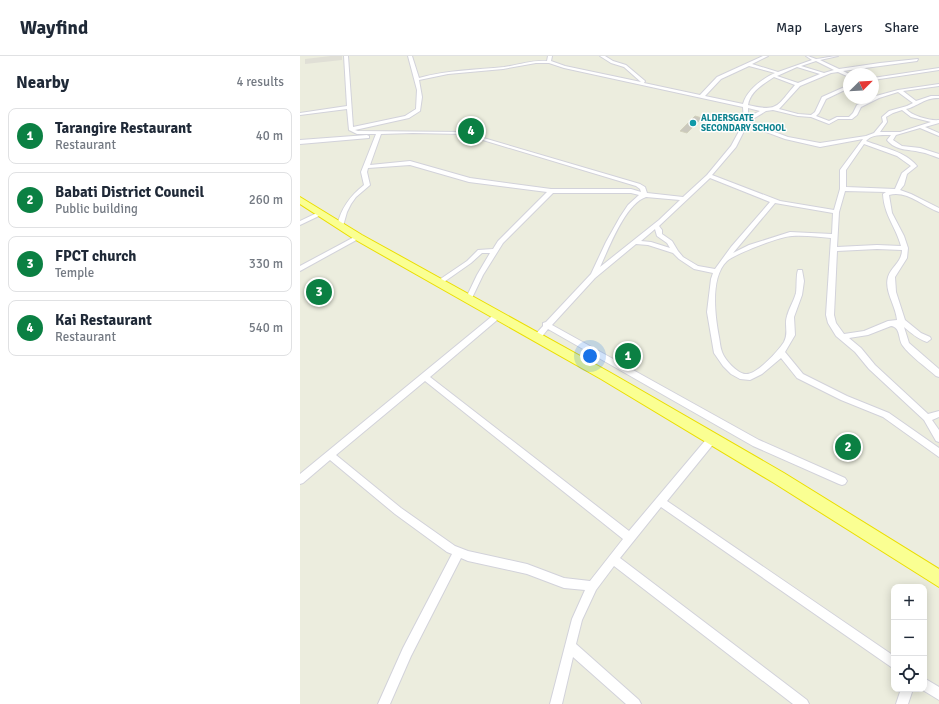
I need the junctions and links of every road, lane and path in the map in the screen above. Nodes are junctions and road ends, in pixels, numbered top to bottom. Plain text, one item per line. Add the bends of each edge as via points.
1 (346, 56) edge
2 (410, 56) edge
3 (550, 56) edge
4 (602, 56) edge
5 (766, 56) edge
6 (808, 56) edge
7 (836, 56) edge
8 (894, 56) edge
9 (912, 56) edge
10 (818, 60) junction
11 (549, 62) junction
12 (748, 64) junction
13 (902, 65) junction
14 (798, 66) junction
15 (926, 67) dead end
16 (939, 69) edge
17 (836, 70) junction
18 (933, 70) junction
19 (843, 73) edge
20 (823, 74) junction
21 (906, 74) junction
22 (776, 75) junction
23 (879, 78) edge
24 (416, 80) junction
25 (798, 85) junction
26 (939, 85) edge
27 (649, 86) junction
28 (843, 89) edge
29 (899, 91) junction
30 (701, 97) junction
31 (939, 97) edge
32 (916, 102) junction
33 (348, 106) junction
34 (745, 107) junction
35 (775, 109) junction
36 (903, 109) junction
37 (765, 110) junction
38 (300, 114) edge
39 (812, 116) junction
40 (747, 120) junction
41 (937, 121) edge
42 (921, 127) junction
43 (351, 129) junction
44 (379, 133) junction
45 (362, 134) junction
46 (876, 134) junction
47 (894, 134) junction
48 (939, 135) edge
49 (368, 137) junction
50 (376, 139) junction
51 (865, 139) junction
52 (300, 142) edge
53 (939, 156) edge
54 (366, 167) junction
55 (709, 176) junction
56 (843, 189) junction
57 (551, 191) junction
58 (897, 191) junction
59 (644, 195) junction
60 (684, 199) junction
61 (300, 200) edge
62 (774, 201) junction
63 (939, 210) edge
64 (836, 212) junction
65 (321, 213) junction
66 (300, 223) edge
67 (655, 225) junction
68 (340, 226) junction
69 (358, 236) junction
70 (834, 236) junction
71 (635, 242) junction
72 (905, 248) junction
73 (834, 249) junction
74 (493, 251) junction
75 (675, 252) junction
76 (724, 261) junction
77 (300, 268) edge
78 (717, 270) junction
79 (800, 271) dead end
80 (593, 276) junction
81 (439, 282) junction
82 (469, 298) junction
83 (499, 315) junction
84 (899, 323) junction
85 (546, 326) junction
86 (537, 336) junction
87 (843, 337) junction
88 (927, 339) dead end
89 (780, 352) junction
90 (926, 363) junction
91 (939, 365) edge
92 (939, 374) edge
93 (425, 377) junction
94 (939, 414) edge
95 (927, 418) junction
96 (939, 438) edge
97 (712, 439) junction
98 (939, 453) edge
99 (330, 455) junction
100 (300, 480) edge
101 (842, 481) dead end
102 (661, 502) junction
103 (630, 538) junction
104 (458, 552) junction
105 (614, 560) junction
106 (939, 579) edge
107 (592, 586) junction
108 (570, 646) junction
109 (891, 661) edge
110 (927, 686) edge
111 (906, 692) edge
112 (939, 694) edge
113 (384, 704) edge
114 (556, 704) edge
115 (635, 704) edge
116 (803, 704) edge
117 (902, 704) edge

1 - 33 street
2 - 24 street
3 - 11 street
4 - 27 street via 625,66
5 - 12 street
6 - 10 street
7 - 10 street
8 - 13 street
9 - 13 street via 919,62
10 - 14 street
10 - 17 street
11 - 24 street via 530,62 508,67 434,75
11 - 27 street
12 - 22 street
12 - 30 street via 719,78
13 - 17 street
13 - 21 street
14 - 20 street
14 - 22 street
15 - 18 street
16 - 18 street
17 - 19 street
17 - 20 street
18 - 21 street
20 - 25 street
21 - 23 street
22 - 25 street
22 - 34 street via 753,90 746,100
24 - 43 street via 419,108 415,113 392,121
25 - 35 street
26 - 29 street
27 - 30 street
28 - 39 street via 824,98 817,113
29 - 32 street
29 - 39 street via 880,94 859,106 855,114 848,118 837,118 829,123
30 - 34 street
31 - 32 street
32 - 36 street
33 - 38 street
33 - 43 street
34 - 37 street
34 - 40 street
35 - 37 street
35 - 39 street
36 - 41 street via 906,113
36 - 46 street via 888,113
37 - 40 street
40 - 51 street via 748,125 807,143 820,145
40 - 55 street via 733,147
41 - 42 street
42 - 47 street
42 - 48 street
43 - 45 street
44 - 45 street
44 - 50 street
44 - 59 street via 463,133 638,185 644,189
45 - 49 street
46 - 47 street
46 - 51 street
47 - 53 street via 890,140 907,150 918,150
49 - 50 street
49 - 52 street
50 - 54 street
51 - 56 street via 843,170
51 - 58 street via 914,164 914,167 905,173
54 - 57 street via 410,163 469,180
54 - 68 street via 364,173 367,185 353,198 343,214
55 - 60 street
55 - 62 street
56 - 58 street
56 - 64 street
57 - 59 street via 631,191
57 - 74 street via 509,231
58 - 63 street
58 - 72 street via 886,194 887,204
59 - 60 street
59 - 80 street via 637,199 616,229
60 - 67 street
61 - 65 highway
62 - 64 street
62 - 76 street
64 - 70 street
65 - 66 street
65 - 68 highway
67 - 71 street
67 - 75 street via 659,230 659,236 672,244
68 - 69 highway
69 - 77 street
69 - 81 highway
70 - 73 street
70 - 76 street via 790,234 751,246
71 - 75 street via 651,243
71 - 80 street
72 - 73 street
72 - 84 street via 904,259 892,275 891,281 900,316
73 - 87 street via 830,315 832,323
74 - 81 street via 480,251
74 - 82 street
75 - 78 street via 696,268
76 - 78 street
78 - 89 street via 712,312 718,353 726,364 743,377 750,377
79 - 89 street via 799,294 790,317 790,335
80 - 85 street
81 - 82 highway
82 - 83 highway
83 - 86 highway
83 - 93 street
84 - 87 street
84 - 88 street
84 - 90 street via 906,345
85 - 86 street
85 - 101 street via 756,443
86 - 97 highway
87 - 95 street
89 - 98 street via 800,376 886,415
90 - 91 street
90 - 92 street
93 - 99 street
93 - 103 street
94 - 95 street
95 - 96 street
97 - 102 street
97 - 106 highway via 838,514
99 - 100 street
99 - 104 street via 398,511
102 - 103 street
102 - 109 street
103 - 105 street
104 - 107 street via 527,569 564,583
104 - 113 street via 407,652
105 - 107 street
105 - 116 street
107 - 108 street via 577,619
108 - 114 street
108 - 115 street
110 - 112 street
111 - 117 street

